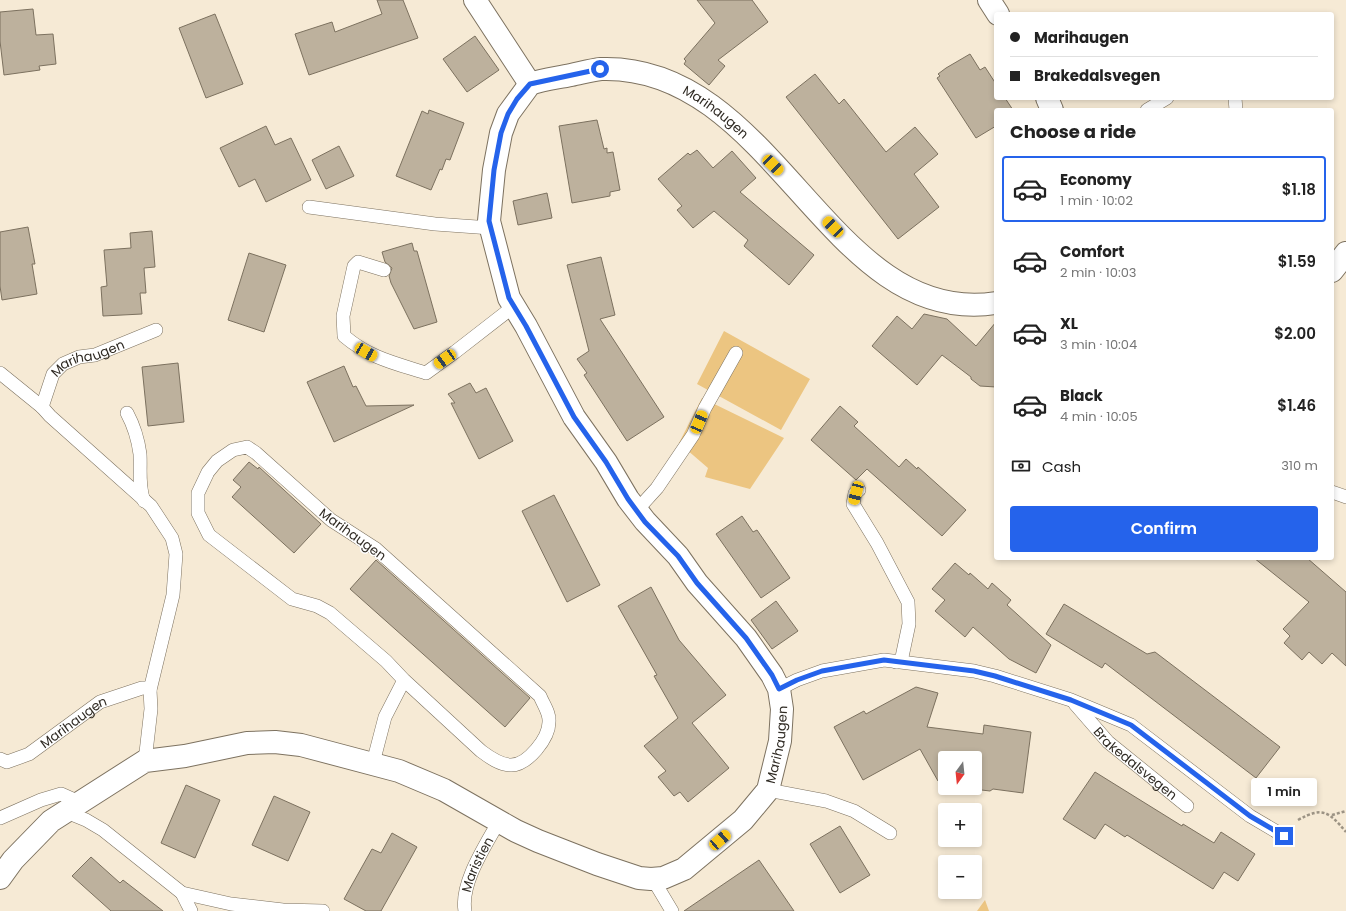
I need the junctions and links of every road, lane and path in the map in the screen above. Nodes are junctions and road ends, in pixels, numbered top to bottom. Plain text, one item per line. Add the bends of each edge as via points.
1 (989, 0) edge
2 (476, 1) edge
3 (997, 12) edge
4 (530, 84) junction
5 (1164, 100) edge
6 (1150, 108) edge
7 (309, 207) dead end
8 (491, 228) junction
9 (1346, 253) edge
10 (1334, 268) edge
11 (384, 270) dead end
12 (994, 303) edge
13 (513, 307) junction
14 (156, 330) dead end
15 (736, 353) dead end
16 (0, 373) edge
17 (42, 407) junction
18 (126, 413) dead end
19 (859, 490) dead end
20 (1334, 493) edge
21 (1346, 497) edge
22 (144, 501) junction
23 (637, 510) junction
24 (896, 662) junction
25 (404, 680) junction
26 (779, 689) junction
27 (150, 690) junction
28 (1071, 700) junction
29 (0, 759) edge
30 (145, 761) junction
31 (373, 763) junction
32 (768, 790) junction
33 (1187, 806) dead end
34 (72, 807) junction
35 (1346, 811) edge
36 (1332, 815) junction
37 (0, 818) edge
38 (499, 821) junction
39 (1346, 832) edge
40 (890, 833) dead end
41 (1280, 834) joint
42 (0, 878) edge
43 (651, 879) junction
44 (182, 892) junction
45 (236, 907) edge
46 (191, 911) edge
47 (323, 911) edge
48 (465, 911) edge
49 (672, 911) edge

1 - 3 street
2 - 4 street
4 - 8 street, Marihaugen via 508,114 501,133 489,214
4 - 12 street, Marihaugen via 600,69 654,76 679,85 739,127 872,267 923,296 963,305
5 - 6 lane
7 - 8 lane via 435,224
8 - 13 street, Marihaugen
9 - 10 street
11 - 13 lane via 358,262 354,266 343,316 344,336 375,357 426,373
13 - 23 street, Marihaugen via 526,326 574,417
14 - 17 lane, Marihaugen via 94,355 79,356 63,364 53,374
15 - 23 lane via 693,435 657,488
16 - 17 lane
17 - 22 lane
18 - 22 lane via 135,428
19 - 24 lane via 853,504 908,602 909,624 902,657
20 - 21 lane
22 - 27 lane via 162,520 172,538 176,554 174,595
23 - 26 street, Marihaugen via 746,638
24 - 26 lane, Brakedalsvegen via 884,660 822,671
24 - 28 lane, Brakedalsvegen via 974,671
25 - 25 lane, Marihaugen via 494,760 516,765 525,760 546,736 550,723 549,715 540,696 376,549 331,520 247,447 233,450 217,461 208,472 198,493 198,513 209,535 292,599 330,613 386,660
25 - 31 lane via 385,717
26 - 32 street, Marihaugen via 782,709 780,741
27 - 29 lane, Marihaugen via 142,688 100,702 29,754 7,762
27 - 30 lane via 151,710
28 - 33 lane, Brakedalsvegen via 1108,742
28 - 41 lane, Brakedalsvegen via 1131,725 1250,816
30 - 31 street, Marihaugen via 185,756 247,743 274,742 301,745
30 - 34 street, Marihaugen
31 - 38 street, Marihaugen via 444,790
32 - 40 lane, Marihaugen via 826,801 854,811
32 - 43 street, Marihaugen via 743,820 684,869 662,878
34 - 37 lane via 61,794
34 - 42 street, Marihaugen via 51,821 13,860
34 - 44 lane
35 - 36 path
36 - 39 path
36 - 41 path via 1322,812 1309,813
38 - 43 street, Marihaugen via 538,842 639,878
38 - 48 lane, Maristien via 469,880
43 - 49 lane
44 - 45 lane
44 - 46 lane
45 - 47 lane

